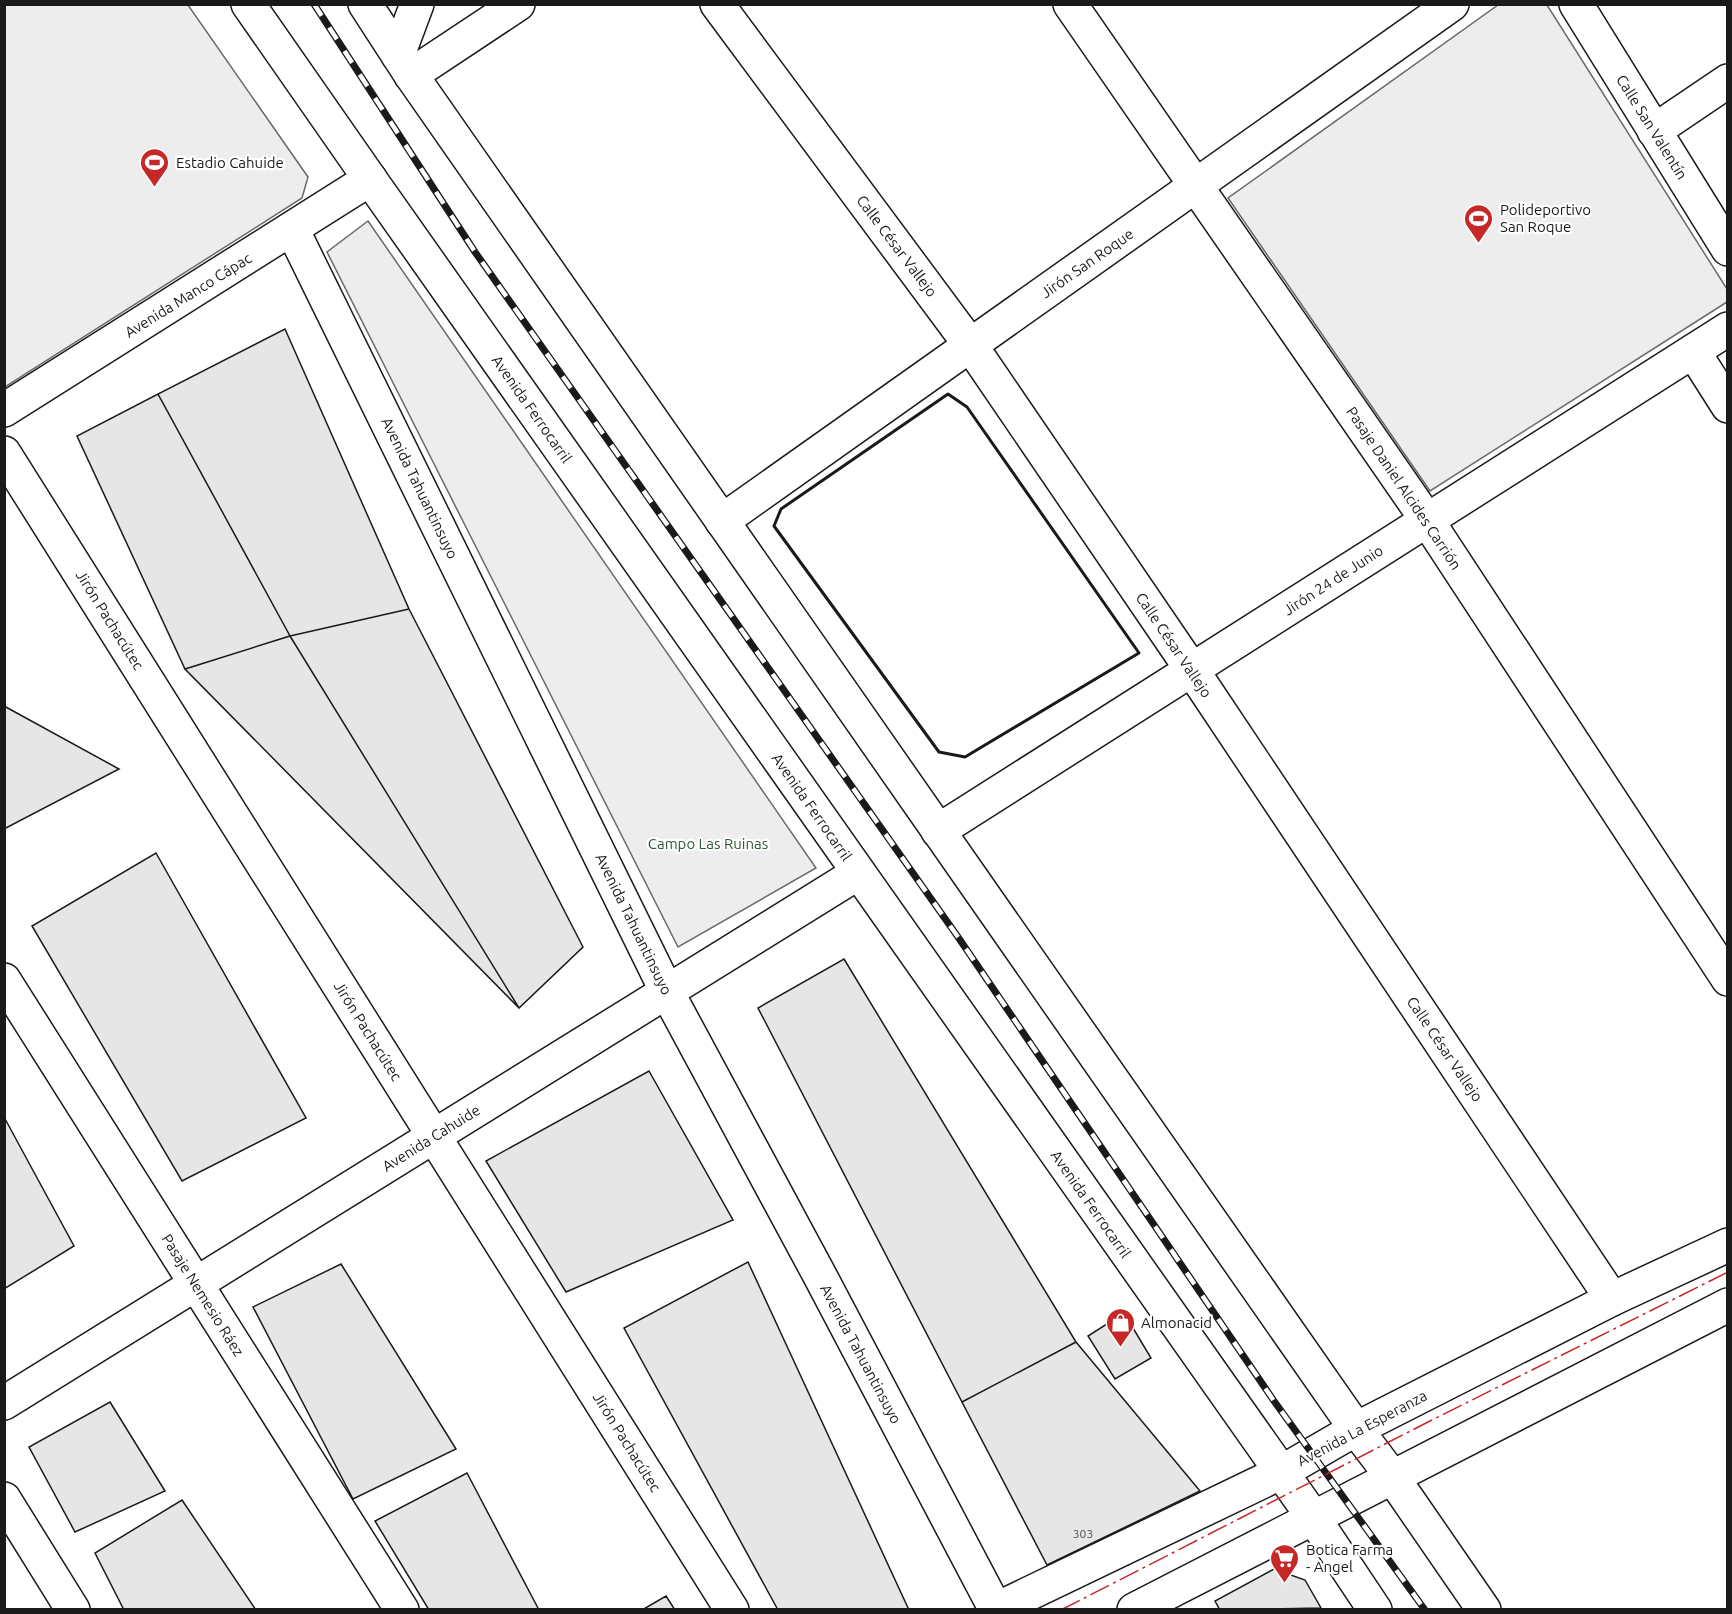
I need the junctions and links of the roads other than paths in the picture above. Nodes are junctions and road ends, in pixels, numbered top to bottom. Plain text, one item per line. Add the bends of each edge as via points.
1 (248, 4) edge
2 (365, 4) edge
3 (417, 4) edge
4 (518, 4) edge
5 (717, 4) edge
6 (1070, 4) edge
7 (1452, 4) edge
8 (1575, 4) edge
9 (404, 65) junction
10 (1728, 81) edge
11 (1654, 131) junction
12 (370, 179) junction
13 (1196, 186) junction
14 (292, 229) junction
15 (1728, 249) edge
16 (1728, 329) edge
17 (971, 345) junction
18 (1693, 351) junction
19 (1728, 406) edge
20 (4, 410) edge
21 (4, 453) edge
22 (1427, 520) junction
23 (722, 521) junction
24 (1192, 670) junction
25 (938, 831) junction
26 (858, 873) junction
27 (1728, 979) edge
28 (4, 980) edge
29 (667, 992) junction
30 (434, 1136) junction
31 (1728, 1245) edge
32 (197, 1284) junction
33 (1612, 1299) junction
34 (1728, 1305) edge
35 (4, 1403) edge
36 (1356, 1429) junction
37 (1280, 1473) junction
38 (1393, 1478) junction
39 (4, 1499) edge
40 (1312, 1517) junction
41 (995, 1609) edge
42 (73, 1610) edge
43 (402, 1610) edge
44 (732, 1610) edge
45 (1134, 1610) edge
46 (1376, 1610) edge
47 (1484, 1610) edge

1 - 12 street, Avenida Ferrocarril
2 - 9 street
3 - 9 street
4 - 9 street
5 - 17 street, Calle César Vallejo
6 - 13 street, Pasaje Daniel Alcides Carrión
7 - 13 street, Jirón San Roque
8 - 11 street, Calle San Valentín
9 - 23 street
10 - 11 street
11 - 15 street, Calle San Valentín
12 - 14 street, Avenida Manco Cápac
12 - 26 street, Avenida Ferrocarril
13 - 17 street, Jirón San Roque
13 - 22 street, Pasaje Daniel Alcides Carrión
14 - 20 street, Avenida Manco Cápac
14 - 29 street, Avenida Tahuantinsuyo
16 - 18 street, Jirón 24 de Junio
17 - 23 street, Jirón San Roque
17 - 24 street, Calle César Vallejo
18 - 19 street
18 - 22 street, Jirón 24 de Junio
21 - 30 street, Jirón Pachacútec
22 - 24 street, Jirón 24 de Junio
22 - 27 street, Pasaje Daniel Alcides Carrión
23 - 25 street
24 - 25 street, Jirón 24 de Junio
24 - 33 street, Calle César Vallejo
25 - 36 street
26 - 29 street, Avenida Cahuide
26 - 37 street, Avenida Ferrocarril
28 - 32 street, Pasaje Nemesio Ráez
29 - 30 street, Avenida Cahuide
29 - 41 street, Avenida Tahuantinsuyo
30 - 32 street, Avenida Cahuide
30 - 44 street, Jirón Pachacútec
31 - 33 street, Avenida La Esperanza
32 - 35 street, Avenida Cahuide
32 - 43 street, Pasaje Nemesio Ráez
33 - 36 street, Avenida La Esperanza
34 - 38 street
36 - 37 street, Avenida La Esperanza
36 - 38 street
37 - 40 street, Avenida Ferrocarril
37 - 41 street, Avenida La Esperanza
38 - 40 street
38 - 47 street
39 - 42 street
40 - 45 street
40 - 46 street, Avenida Ferrocarril

